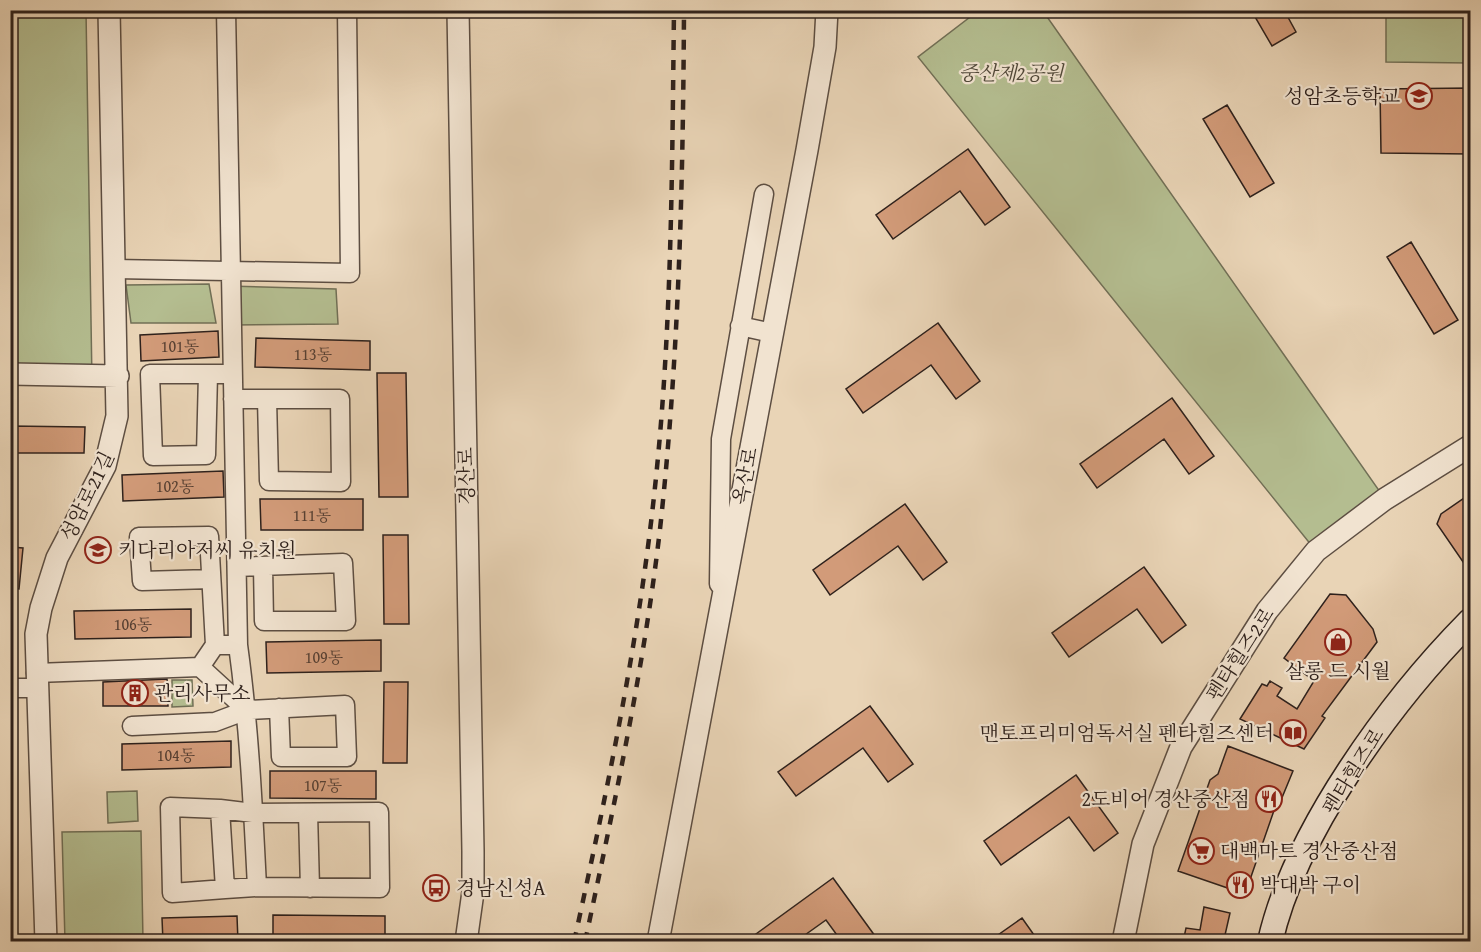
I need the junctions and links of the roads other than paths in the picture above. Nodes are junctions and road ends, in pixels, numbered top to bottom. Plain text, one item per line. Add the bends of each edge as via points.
1 (109, 10) edge
2 (226, 10) edge
3 (347, 10) edge
4 (458, 10) edge
5 (827, 10) edge
6 (764, 194) dead end
7 (114, 270) junction
8 (230, 271) junction
9 (740, 326) junction
10 (772, 333) junction
11 (10, 374) edge
12 (208, 374) junction
13 (232, 374) junction
14 (118, 376) junction
15 (233, 399) junction
16 (267, 399) junction
17 (1470, 446) edge
18 (262, 566) junction
19 (237, 567) junction
20 (211, 579) junction
21 (719, 613) junction
22 (1470, 621) edge
23 (214, 645) junction
24 (238, 645) junction
25 (200, 667) junction
26 (36, 680) junction
27 (10, 688) edge
28 (279, 708) junction
29 (247, 710) junction
30 (132, 726) dead end
31 (220, 809) junction
32 (253, 813) junction
33 (308, 813) junction
34 (257, 887) junction
35 (310, 888) junction
36 (225, 889) junction
37 (46, 942) edge
38 (466, 942) edge
39 (658, 942) edge
40 (1123, 942) edge
41 (1270, 942) edge

1 - 7 street, 성암로21길
2 - 8 street
3 - 8 street via 350,273
4 - 38 street, 경산로 via 473,851 473,892
5 - 10 street, 옥산로 via 825,47
6 - 9 street
7 - 8 street
7 - 14 street, 성암로21길
8 - 13 street
9 - 10 street
9 - 21 street via 721,439
10 - 21 street, 옥산로
11 - 14 street
12 - 12 street via 150,374 153,456 206,455
12 - 13 street
13 - 15 street
14 - 26 street, 성암로21길 via 117,416 105,466 65,539 41,608 36,634
15 - 16 street
15 - 19 street
16 - 16 street via 339,399 341,482 269,481
17 - 40 street, 펜타힐즈2로 via 1393,494 1316,551 1267,611 1181,747 1143,844
18 - 18 street via 343,563 346,621 264,621
18 - 19 street
19 - 24 street
20 - 20 street via 209,536 139,537 142,581
20 - 23 street
21 - 39 street, 옥산로
22 - 41 main road, 펜타힐즈로 via 1405,692 1359,758 1297,866
23 - 24 street
23 - 25 street
24 - 29 street
25 - 26 street
25 - 29 street
26 - 27 street
26 - 37 street, 성암로21길
28 - 28 street via 345,705 347,757 281,756
28 - 29 street
29 - 30 street via 215,722
29 - 32 street
31 - 32 street
31 - 36 street
31 - 36 street via 170,807 172,892
32 - 33 street
32 - 34 street
33 - 35 street
33 - 35 street via 380,812 380,888
34 - 35 street
34 - 36 street

